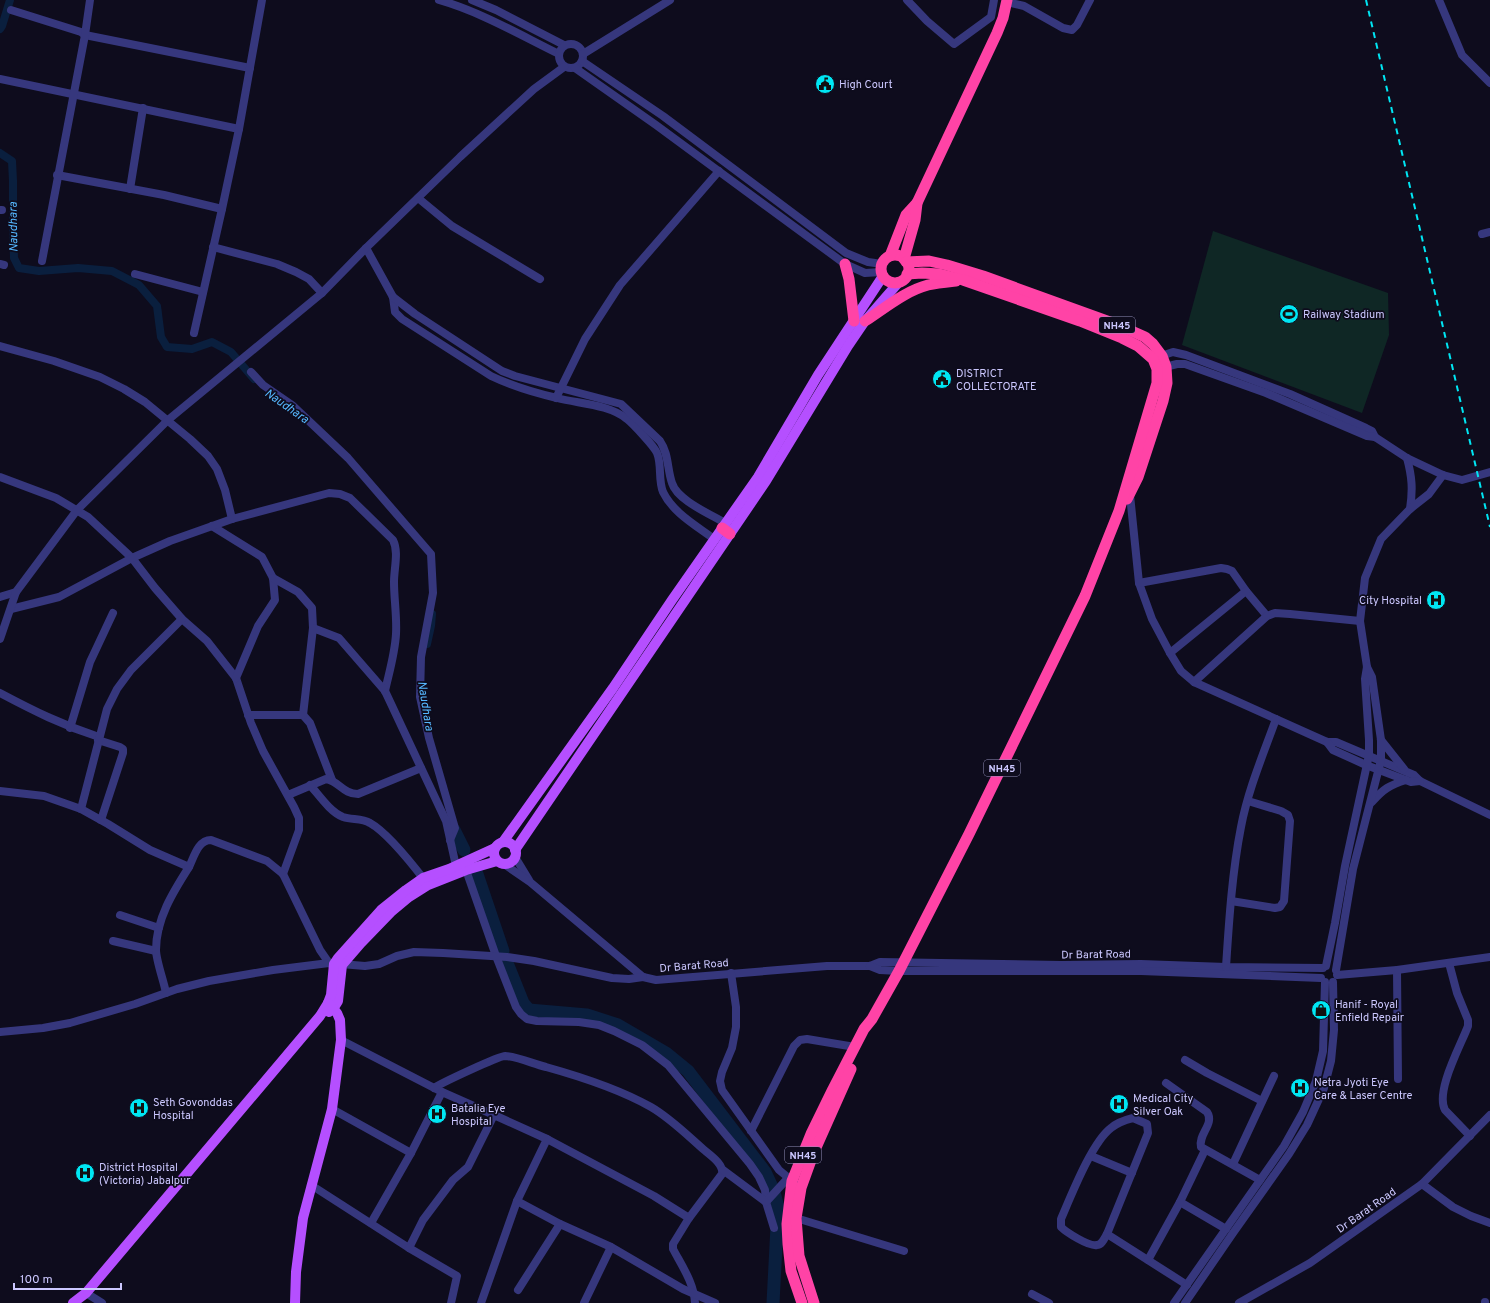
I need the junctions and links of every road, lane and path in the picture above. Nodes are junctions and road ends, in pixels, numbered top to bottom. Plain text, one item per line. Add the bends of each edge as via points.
1 (90, 0) edge
2 (262, 0) edge
3 (439, 0) edge
4 (472, 0) edge
5 (670, 0) edge
6 (907, 0) edge
7 (994, 0) edge
8 (1090, 0) edge
9 (1439, 0) edge
10 (1007, 1) edge
11 (11, 10) dead end
12 (85, 35) junction
13 (564, 46) junction
14 (558, 54) junction
15 (583, 57) junction
16 (564, 67) junction
17 (250, 68) junction
18 (575, 68) junction
19 (0, 79) edge
20 (1490, 83) edge
21 (74, 94) junction
22 (143, 108) junction
23 (239, 129) junction
24 (719, 171) junction
25 (57, 175) junction
26 (130, 189) junction
27 (418, 198) junction
28 (917, 203) junction
29 (222, 209) junction
30 (214, 247) junction
31 (366, 248) junction
32 (42, 261) dead end
33 (905, 261) junction
34 (844, 264) junction
35 (884, 267) junction
36 (135, 274) dead end
37 (903, 278) junction
38 (540, 279) dead end
39 (963, 280) junction
40 (203, 292) junction
41 (322, 293) junction
42 (393, 297) junction
43 (860, 321) junction
44 (194, 333) dead end
45 (0, 346) edge
46 (1159, 363) junction
47 (251, 372) dead end
48 (561, 387) junction
49 (556, 398) junction
50 (168, 420) junction
51 (1375, 437) junction
52 (1406, 458) junction
53 (1490, 472) edge
54 (1443, 475) junction
55 (0, 477) edge
56 (1128, 492) junction
57 (1410, 508) junction
58 (77, 510) junction
59 (232, 519) junction
60 (212, 526) junction
61 (725, 529) junction
62 (714, 539) junction
63 (132, 558) junction
64 (273, 578) junction
65 (1138, 583) junction
66 (1246, 591) junction
67 (16, 592) junction
68 (0, 597) edge
69 (11, 608) junction
70 (113, 613) dead end
71 (1267, 616) junction
72 (182, 619) junction
73 (1360, 622) junction
74 (313, 628) junction
75 (0, 639) edge
76 (1170, 653) junction
77 (1367, 666) junction
78 (236, 678) junction
79 (1194, 682) junction
80 (384, 691) junction
81 (0, 692) edge
82 (248, 715) junction
83 (303, 715) junction
84 (1276, 719) junction
85 (70, 728) junction
86 (98, 738) junction
87 (1381, 740) junction
88 (1327, 742) junction
89 (1369, 756) junction
90 (1381, 760) junction
91 (1366, 765) junction
92 (421, 768) junction
93 (1378, 770) junction
94 (1406, 776) junction
95 (332, 780) junction
96 (310, 785) junction
97 (0, 791) edge
98 (288, 795) junction
99 (1248, 801) junction
100 (1370, 804) junction
101 (81, 809) junction
102 (1490, 815) edge
103 (101, 820) junction
104 (450, 840) junction
105 (499, 845) junction
106 (515, 853) junction
107 (500, 863) junction
108 (456, 866) junction
109 (189, 867) junction
110 (466, 870) junction
111 (283, 874) junction
112 (426, 881) junction
113 (530, 882) junction
114 (1231, 901) junction
115 (120, 915) dead end
116 (159, 928) junction
117 (113, 941) dead end
118 (156, 951) junction
119 (496, 956) junction
120 (1490, 957) edge
121 (1449, 963) junction
122 (335, 964) junction
123 (901, 967) junction
124 (1226, 967) junction
125 (1325, 967) junction
126 (1397, 970) junction
127 (731, 973) junction
128 (643, 977) junction
129 (1330, 977) junction
130 (166, 993) junction
131 (331, 1006) junction
132 (872, 1019) junction
133 (0, 1032) edge
134 (341, 1040) junction
135 (855, 1047) junction
136 (1185, 1060) dead end
137 (1274, 1076) dead end
138 (1398, 1079) dead end
139 (1166, 1083) dead end
140 (434, 1088) junction
141 (442, 1092) junction
142 (1262, 1101) junction
143 (332, 1109) junction
144 (494, 1115) junction
145 (1490, 1115) edge
146 (751, 1131) junction
147 (1470, 1136) junction
148 (547, 1139) junction
149 (1205, 1150) junction
150 (411, 1154) junction
151 (1091, 1156) junction
152 (1233, 1164) junction
153 (722, 1170) junction
154 (1132, 1173) junction
155 (1260, 1180) junction
156 (794, 1183) junction
157 (1422, 1184) junction
158 (311, 1185) junction
159 (517, 1201) junction
160 (766, 1202) junction
161 (1180, 1202) junction
162 (689, 1218) junction
163 (796, 1218) junction
164 (371, 1223) junction
165 (1490, 1223) edge
166 (560, 1224) junction
167 (774, 1228) dead end
168 (1226, 1229) junction
169 (1107, 1234) junction
170 (611, 1247) junction
171 (409, 1248) junction
172 (904, 1251) dead end
173 (1148, 1260) junction
174 (1187, 1285) junction
175 (518, 1290) dead end
176 (86, 1293) junction
177 (1032, 1294) dead end
178 (694, 1299) edge
179 (73, 1303) edge
180 (102, 1303) edge
181 (295, 1303) edge
182 (451, 1303) edge
183 (481, 1303) edge
184 (584, 1303) edge
185 (716, 1303) edge
186 (802, 1303) edge
187 (814, 1303) edge
188 (1049, 1303) edge
189 (1174, 1303) edge
190 (1185, 1303) edge
191 (1239, 1303) edge

1 - 12 street
2 - 17 street
3 - 14 street via 483,16
4 - 13 street
5 - 15 street
6 - 7 street via 954,44 991,16
8 - 10 street via 1072,30 1063,28 1024,6
9 - 20 street via 1462,55
10 - 28 highway via 997,33
11 - 12 street
12 - 17 street
12 - 21 street
13 - 14 street
13 - 15 street via 570,43 577,45 582,50
14 - 16 street
15 - 18 street
15 - 35 street via 846,253
16 - 18 street
16 - 27 street via 534,89
17 - 23 street
18 - 24 street
19 - 21 street
21 - 22 street
21 - 25 street
22 - 23 street
22 - 26 street
23 - 29 street
24 - 34 street
24 - 48 street via 620,285 585,339
25 - 26 street
25 - 32 street
26 - 29 street
27 - 31 street
27 - 38 street via 452,226
28 - 33 highway
28 - 35 highway via 906,216
29 - 30 street
30 - 40 street
30 - 41 street via 277,264 296,272 309,279
31 - 41 street
31 - 42 street
33 - 35 highway, NH45 via 897,256
33 - 37 highway via 908,266
33 - 46 highway, NH45 via 929,261 947,265 1111,322 1145,337 1153,344
34 - 35 street via 865,273
34 - 43 highway
35 - 37 highway, NH45 via 888,281
35 - 43 main road
36 - 40 street
37 - 39 highway, NH45 via 922,273
37 - 43 main road
39 - 43 highway via 928,285 911,291
39 - 46 highway, NH45 via 1122,338 1138,346
40 - 44 street
41 - 50 street
42 - 48 street via 502,371
42 - 49 street via 395,312 402,319 491,376 506,384
43 - 61 main road via 818,375
45 - 50 street via 100,377 145,402
46 - 51 street via 1186,364
46 - 51 street via 1173,352 1186,355 1290,394 1372,430
46 - 56 highway, NH45 via 1157,383
47 - 104 street via 348,458 430,554 433,593 421,657 420,697 455,828
48 - 49 street
48 - 61 street via 612,400 628,408 665,447 674,490
49 - 62 street via 606,408 628,420 657,453 662,491 668,501
50 - 58 street
50 - 59 street via 208,456 225,490
51 - 52 street
52 - 54 street
52 - 57 street via 1413,492
53 - 54 street via 1462,480
54 - 57 street via 1429,494
55 - 58 street via 56,498
56 - 65 street
56 - 123 highway, NH45 via 1085,596 970,834
57 - 73 street via 1381,540 1365,578
58 - 63 street
58 - 67 street
59 - 60 street
59 - 80 street via 329,493 340,494 350,498 393,540 396,546 396,636
60 - 63 street
60 - 64 street via 262,557
61 - 62 main road
61 - 106 main road
62 - 105 main road via 613,688
63 - 69 street via 59,596
63 - 72 street
64 - 74 street via 298,592 312,608
64 - 78 street via 275,600 258,626
65 - 66 street via 1227,568
65 - 76 street via 1152,619
66 - 71 street
66 - 76 street
67 - 68 street
67 - 69 street
69 - 75 street
70 - 85 street via 90,662
71 - 73 street via 1276,613
71 - 79 street
72 - 78 street via 207,641
72 - 86 street via 131,670 117,689 107,709
73 - 77 street
74 - 80 street via 339,638
74 - 83 street
76 - 79 street via 1181,670
77 - 87 street via 1372,677
77 - 89 street via 1365,679
78 - 82 street
79 - 84 street
80 - 92 street
81 - 85 street
82 - 83 street
82 - 98 street via 263,751
83 - 95 street via 310,723
84 - 88 street
84 - 99 street via 1254,777
85 - 86 street
86 - 101 street
86 - 103 street via 123,749
87 - 90 street
87 - 94 street
88 - 89 street via 1336,742
88 - 91 street via 1333,750
89 - 90 street
89 - 91 street
90 - 93 street
90 - 94 street
91 - 93 street
91 - 125 street
92 - 95 street via 358,794 343,790
92 - 104 street via 446,821
93 - 94 street
93 - 100 street
94 - 100 street via 1390,785
94 - 102 street via 1414,775 1420,781
95 - 96 street via 326,779
96 - 98 street
96 - 112 street via 335,812 344,817 371,823
97 - 101 street via 44,796
98 - 111 street via 299,818 299,830
99 - 114 street via 1241,827
99 - 114 street via 1288,815 1290,821 1284,901 1280,907 1274,908
100 - 129 street
101 - 103 street
103 - 109 street via 150,850
104 - 108 street
105 - 106 main road via 510,844
105 - 107 main road via 494,855
105 - 108 main road
106 - 107 main road via 511,863
106 - 113 street
107 - 110 main road
107 - 113 street
108 - 112 main road
109 - 111 street via 201,844 205,840 211,840 267,861
109 - 116 street via 164,910
110 - 112 main road
110 - 119 street
111 - 122 street via 320,950
112 - 122 main road via 361,943
113 - 128 street
114 - 124 street
115 - 116 street
116 - 118 street
117 - 118 street
118 - 130 street
119 - 122 street, Dr Barat Road via 414,952 379,964
119 - 128 street, Dr Barat Road via 534,961 612,978
119 - 160 street via 516,1007 527,1019 599,1025 642,1045 668,1065 750,1164 765,1190
120 - 121 street, Dr Barat Road
121 - 126 street, Dr Barat Road
121 - 147 street via 1468,1026 1450,1067 1442,1105
122 - 130 street, Dr Barat Road via 273,970 209,981
122 - 131 main road via 340,993 338,1001
123 - 124 street, Dr Barat Road via 1161,964
123 - 127 street, Dr Barat Road via 880,970 870,966 827,966
123 - 129 street, Dr Barat Road
123 - 132 highway, NH45
124 - 125 street, Dr Barat Road
125 - 129 street via 1331,966
125 - 129 street via 1320,972
126 - 129 street, Dr Barat Road
126 - 138 street
127 - 128 street, Dr Barat Road via 656,980
127 - 146 street via 736,1027 732,1048 720,1081 722,1090
129 - 155 street via 1316,1081 1303,1112 1284,1146
129 - 190 street via 1334,1030 1331,1061 1324,1088 1307,1125 1289,1154
130 - 133 street, Dr Barat Road via 70,1023
131 - 134 main road via 340,1020
131 - 176 main road via 327,1014 320,1016
132 - 135 highway, NH45
132 - 156 highway, NH45 via 870,1030 814,1152
134 - 140 street
134 - 143 main road
135 - 146 street via 808,1039 800,1040 794,1046
135 - 156 highway, NH45 via 811,1134
136 - 142 street
137 - 142 street
139 - 149 street via 1208,1112 1210,1120 1200,1144
140 - 141 street
140 - 153 street via 504,1056 572,1074 617,1091 651,1108 713,1157
141 - 144 street
141 - 150 street
142 - 152 street
143 - 150 street
143 - 158 main road
144 - 148 street
144 - 171 street via 468,1167 453,1180 423,1220
145 - 147 street, Dr Barat Road
146 - 156 street via 779,1170
147 - 157 street, Dr Barat Road
148 - 159 street
148 - 162 street via 654,1196
149 - 152 street
149 - 161 street
150 - 164 street
151 - 154 street
151 - 154 street via 1100,1139 1110,1128 1123,1120 1133,1118 1141,1121 1147,1124 1148,1133
151 - 169 street via 1061,1219 1061,1227 1066,1232 1097,1246
152 - 155 street
153 - 160 street
153 - 162 street via 722,1174
154 - 169 street
155 - 168 street
156 - 160 street
156 - 163 highway, NH45
156 - 186 highway, NH45 via 787,1224 788,1244 791,1270
157 - 165 street via 1453,1207
157 - 191 street, Dr Barat Road via 1310,1262
158 - 164 street
158 - 181 main road via 303,1218
159 - 166 street
159 - 183 street
160 - 167 street
161 - 168 street
161 - 173 street
162 - 178 street via 674,1240 673,1249 690,1281
163 - 172 street
163 - 187 highway, NH45 via 799,1256
164 - 171 street
166 - 170 street
166 - 175 street
168 - 174 street
169 - 173 street
170 - 178 street
170 - 184 street
171 - 182 street via 457,1276
173 - 174 street
174 - 189 street
176 - 179 main road
176 - 180 street
177 - 188 street
178 - 185 street

